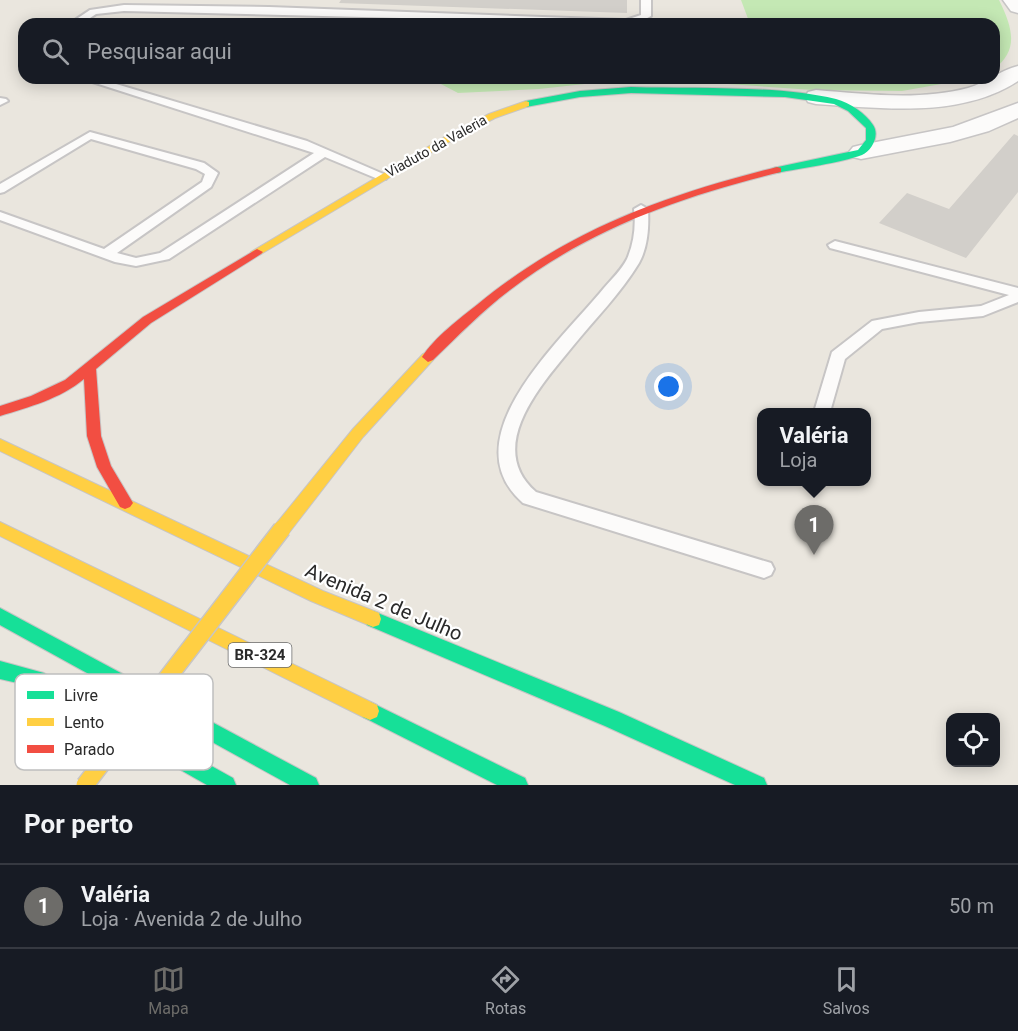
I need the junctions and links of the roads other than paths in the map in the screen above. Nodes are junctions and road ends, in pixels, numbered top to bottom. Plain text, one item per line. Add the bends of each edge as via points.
1 (276, 0) edge
2 (646, 0) edge
3 (1012, 0) edge
4 (1018, 8) edge
5 (269, 10) junction
6 (84, 18) edge
7 (489, 18) edge
8 (642, 18) edge
9 (1018, 72) edge
10 (1000, 80) edge
11 (106, 84) edge
12 (992, 84) edge
13 (816, 97) junction
14 (1018, 110) edge
15 (861, 152) junction
16 (324, 153) junction
17 (382, 176) junction
18 (0, 189) edge
19 (641, 209) junction
20 (0, 216) edge
21 (835, 245) dead end
22 (106, 254) junction
23 (1018, 295) edge
24 (90, 369) junction
25 (823, 408) edge
26 (0, 411) edge
27 (0, 446) edge
28 (125, 503) junction
29 (0, 529) edge
30 (764, 569) dead end
31 (0, 616) edge
32 (0, 670) edge
33 (17, 674) edge
34 (106, 674) edge
35 (171, 674) edge
36 (213, 732) edge
37 (97, 770) edge
38 (199, 770) edge
39 (85, 785) edge
40 (226, 785) edge
41 (309, 785) edge
42 (518, 785) edge
43 (757, 785) edge

1 - 5 lane
2 - 8 lane via 646,16
3 - 4 street
5 - 6 lane via 111,9
5 - 7 lane
9 - 10 street
11 - 16 lane
12 - 13 street via 940,99 891,102
13 - 15 main road, Viaduto da Valeria via 863,118 873,135
13 - 17 main road, Viaduto da Valeria via 645,89 539,101 489,116
14 - 15 street via 969,130
15 - 19 main road via 740,177
16 - 17 lane
16 - 22 lane via 164,256 136,262
17 - 24 main road, Viaduto da Valeria via 145,322
18 - 22 lane via 90,135 200,166 212,173 207,184
19 - 30 lane via 641,240 633,261 536,381 517,411 507,448 507,470 518,489 530,498
19 - 35 main road, bridge via 549,256 502,288 450,332 350,443
20 - 22 lane
21 - 23 lane
23 - 25 lane via 983,311 919,317 877,326 838,356
24 - 26 main road, Viaduto da Valeria via 67,385
24 - 28 main road via 94,436 104,467
27 - 28 main road, Avenida 2 de Julho
28 - 43 main road, Avenida 2 de Julho via 317,596 612,719
29 - 42 main road, BR-324
31 - 34 main road
32 - 33 main road
36 - 41 main road
37 - 39 main road, bridge
38 - 40 main road

